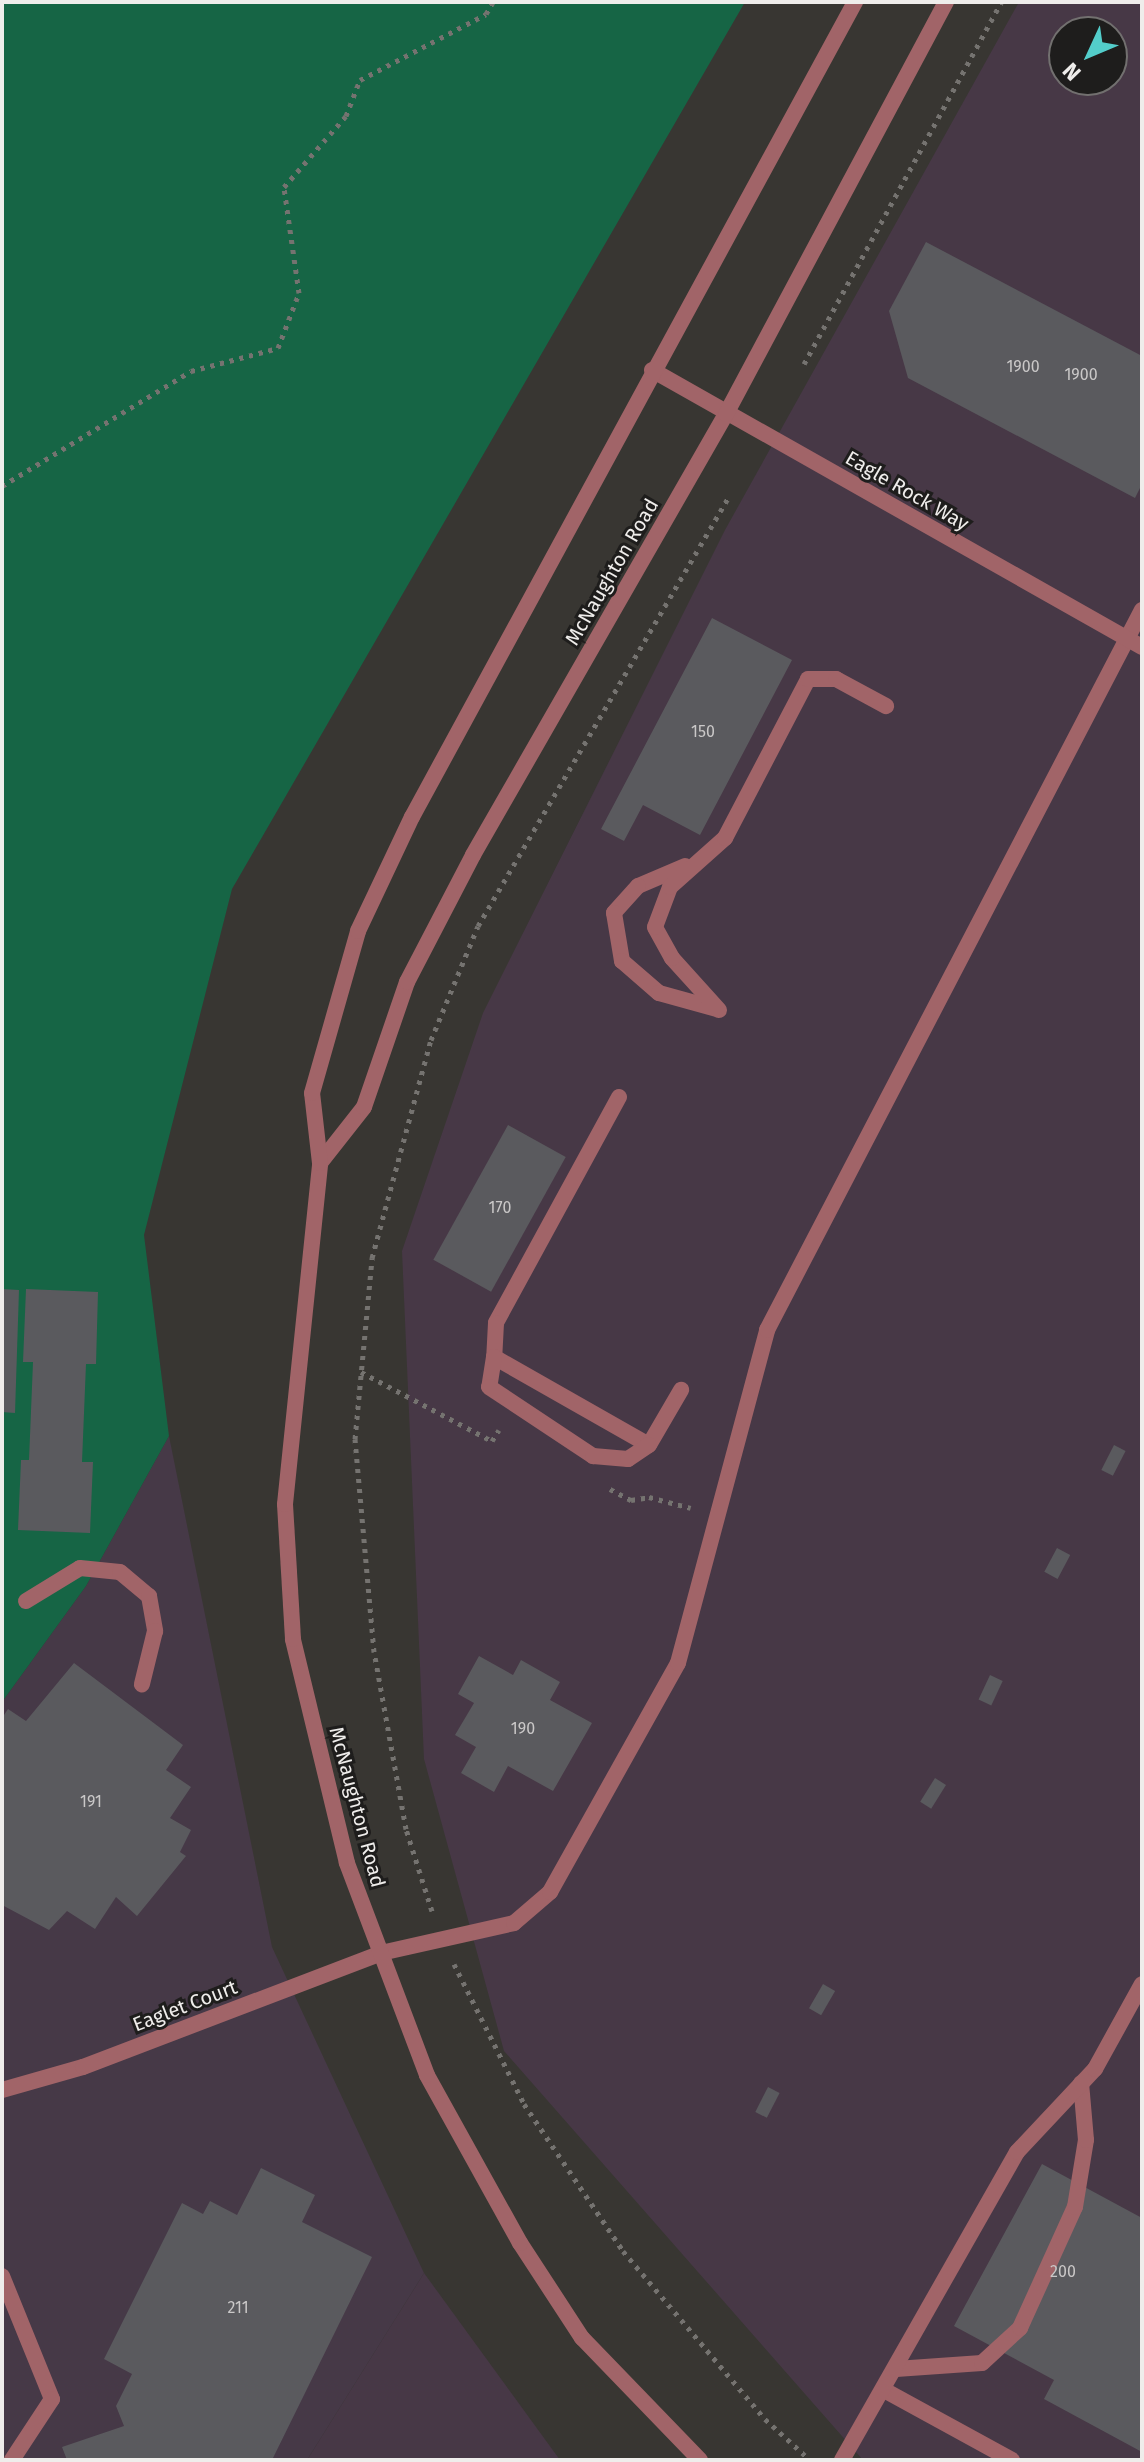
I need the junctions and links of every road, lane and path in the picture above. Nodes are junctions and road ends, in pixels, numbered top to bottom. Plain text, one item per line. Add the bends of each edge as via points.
1 (493, 2) edge
2 (855, 2) edge
3 (946, 2) edge
4 (1001, 2) edge
5 (804, 364) dead end
6 (652, 370) junction
7 (726, 414) junction
8 (2, 486) edge
9 (728, 498) dead end
10 (1142, 610) edge
11 (1134, 643) edge
12 (886, 706) dead end
13 (693, 863) junction
14 (619, 1097) dead end
15 (320, 1163) junction
16 (494, 1357) junction
17 (681, 1390) dead end
18 (649, 1445) junction
19 (26, 1601) dead end
20 (142, 1684) dead end
21 (442, 1939) junction
22 (381, 1953) junction
23 (1142, 1984) edge
24 (1081, 2083) junction
25 (2, 2090) edge
26 (2, 2276) edge
27 (896, 2369) junction
28 (884, 2390) junction
29 (12, 2460) edge
30 (700, 2460) edge
31 (810, 2460) edge
32 (842, 2460) edge
33 (1012, 2460) edge

1 - 8 path via 486,14 360,80 346,116 284,187 299,293 278,348 191,371
2 - 6 street, McNaughton Road
3 - 7 street, McNaughton Road
4 - 5 path
6 - 7 street, Eagle Rock Way
6 - 15 street, McNaughton Road via 412,817 358,931 312,1093
7 - 11 street, Eagle Rock Way
7 - 15 street, McNaughton Road via 473,855 407,982 364,1107
9 - 21 path via 478,926 431,1040 372,1258 355,1439 374,1652 406,1829
10 - 11 street, Eaglet Court
11 - 21 street, Eaglet Court via 767,1330 678,1663 550,1892 514,1923
12 - 13 street via 836,679 808,679 725,838
13 - 13 street via 670,887 655,927 672,958 719,1010 659,993 622,961 614,913 638,886
14 - 16 street via 496,1323
15 - 22 street, McNaughton Road via 285,1504 293,1639 347,1863
16 - 18 street
16 - 18 street via 489,1387 593,1456 628,1459
17 - 18 street
19 - 20 street via 80,1568 120,1572 149,1596 155,1631
21 - 22 street, Eaglet Court
21 - 31 path via 524,2104 623,2251 765,2419
22 - 25 street, Eaglet Court via 83,2067
22 - 30 street, McNaughton Road via 427,2075 520,2243 582,2338
23 - 24 street via 1095,2069
24 - 27 street via 1017,2152
24 - 27 street via 1086,2140 1075,2207 1020,2328 982,2363
26 - 29 street via 52,2399
27 - 28 street
28 - 32 street
28 - 33 street

